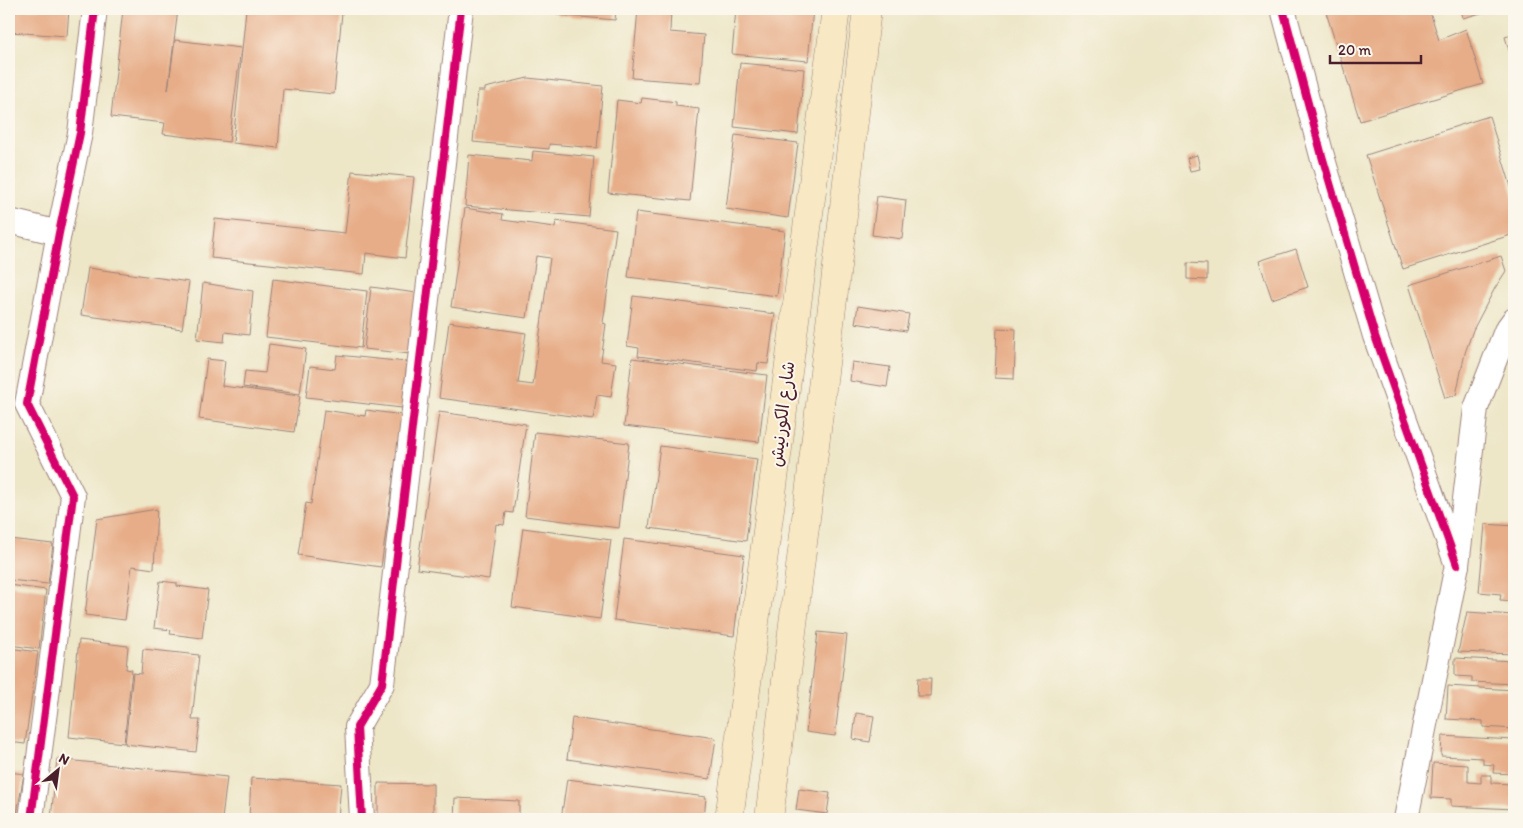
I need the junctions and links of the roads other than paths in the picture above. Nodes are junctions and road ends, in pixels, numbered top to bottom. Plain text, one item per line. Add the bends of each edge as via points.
1 (95, 9) edge
2 (461, 9) edge
3 (836, 9) edge
4 (867, 9) edge
5 (1283, 9) edge
6 (9, 221) edge
7 (58, 234) junction
8 (1514, 320) edge
9 (1457, 566) junction
10 (31, 819) edge
11 (362, 819) edge
12 (729, 819) edge
13 (769, 819) edge
14 (1406, 819) edge

1 - 7 street via 80,133
2 - 11 street via 382,684 357,726
3 - 12 main road, شارع الكورنيش
4 - 13 main road, شارع الكورنيش
5 - 9 street via 1375,336
6 - 7 street
7 - 10 street via 27,404 73,496
8 - 9 street via 1506,331 1476,408
9 - 14 street

